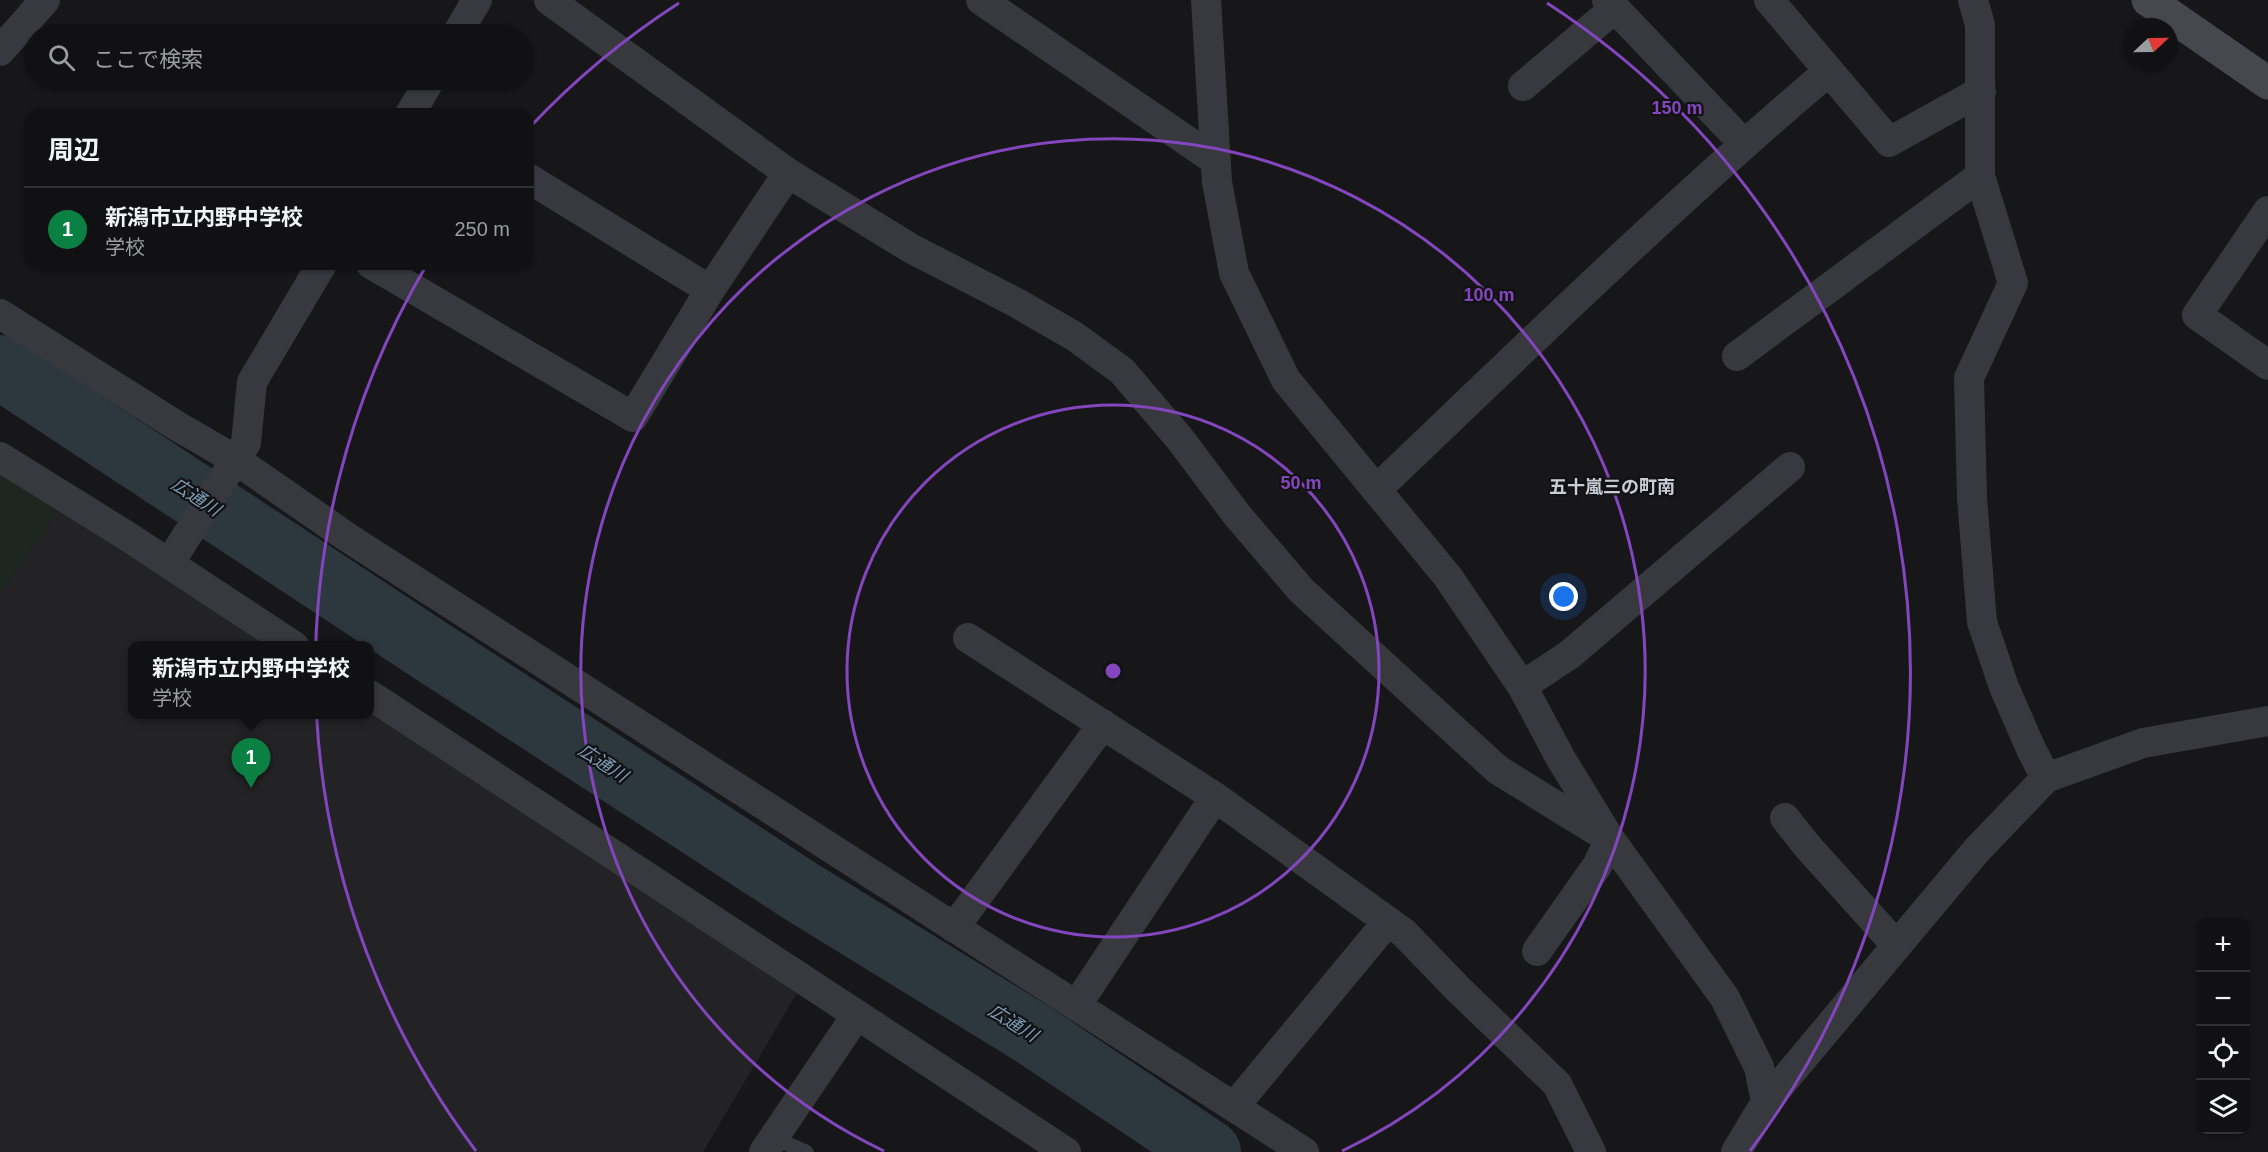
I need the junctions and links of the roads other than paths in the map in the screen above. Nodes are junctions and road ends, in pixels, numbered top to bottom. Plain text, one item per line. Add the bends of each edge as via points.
1 (45, 0) edge
2 (477, 0) edge
3 (549, 0) edge
4 (981, 0) edge
5 (1206, 0) edge
6 (1769, 0) edge
7 (1973, 0) edge
8 (2148, 0) edge
9 (1611, 4) edge
10 (463, 24) edge
11 (0, 51) edge
12 (1829, 71) junction
13 (2268, 83) edge
14 (1522, 86) dead end
15 (425, 90) edge
16 (1981, 91) junction
17 (417, 108) edge
18 (1744, 144) junction
19 (1215, 160) junction
20 (788, 174) junction
21 (1980, 176) junction
22 (534, 182) edge
23 (2268, 211) edge
24 (318, 270) edge
25 (381, 270) edge
26 (710, 290) junction
27 (0, 314) edge
28 (1737, 356) dead end
29 (2268, 365) edge
30 (0, 457) edge
31 (233, 464) junction
32 (1790, 467) dead end
33 (1376, 490) junction
34 (177, 551) dead end
35 (969, 638) dead end
36 (288, 641) edge
37 (1522, 686) junction
38 (374, 699) edge
39 (2268, 720) edge
40 (1103, 724) junction
41 (2046, 778) junction
42 (1215, 797) junction
43 (1785, 818) dead end
44 (1610, 839) junction
45 (1388, 921) junction
46 (954, 928) junction
47 (1897, 946) junction
48 (1538, 951) dead end
49 (1076, 1006) junction
50 (856, 1016) junction
51 (1766, 1102) junction
52 (1234, 1107) junction
53 (769, 1145) edge
54 (806, 1152) edge
55 (1066, 1152) edge
56 (1304, 1152) edge
57 (1591, 1152) edge
58 (1736, 1152) edge

1 - 11 street
2 - 10 street
3 - 20 street
4 - 19 street
5 - 19 street
6 - 12 street
7 - 16 street via 1980,25
8 - 13 street
9 - 14 street
9 - 18 street
12 - 16 street via 1889,142
12 - 18 street
15 - 17 street
16 - 21 street
18 - 33 street
19 - 33 street via 1216,182 1239,284 1286,380
20 - 26 street
20 - 44 street via 912,249 1074,336 1122,371 1301,590 1498,770
21 - 28 street
21 - 41 street via 2013,283 1969,378 1972,498 1982,622 2004,687
22 - 26 street
23 - 29 street via 2197,315
24 - 31 street via 252,382 246,443
25 - 26 street via 633,417
27 - 31 street
30 - 36 street
31 - 34 street
31 - 46 street
32 - 37 street via 1569,655
33 - 37 street via 1448,577
35 - 40 street
37 - 44 street
38 - 50 street
39 - 41 street via 2143,743
40 - 42 street
40 - 46 street
41 - 47 street via 1976,851
42 - 45 street
42 - 49 street
43 - 47 street
44 - 48 street via 1597,866
44 - 51 street via 1725,998 1759,1067
45 - 52 street
45 - 57 street via 1557,1084
46 - 49 street
47 - 51 street
49 - 52 street
50 - 53 street
50 - 55 street
51 - 58 street
52 - 56 street
53 - 54 lane

